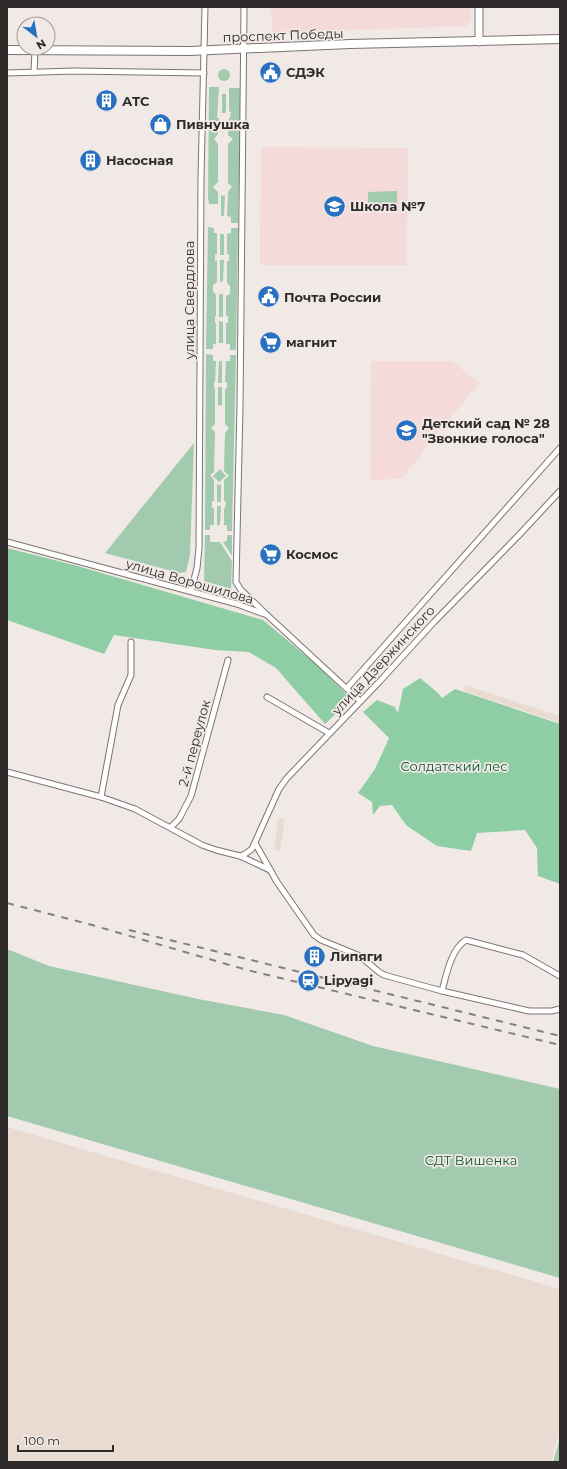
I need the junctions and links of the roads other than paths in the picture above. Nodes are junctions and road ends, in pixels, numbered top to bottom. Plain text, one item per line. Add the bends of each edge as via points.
1 (205, 7) edge
2 (244, 7) edge
3 (479, 7) edge
4 (560, 39) edge
5 (479, 42) junction
6 (244, 48) junction
7 (56, 50) edge
8 (205, 50) junction
9 (34, 56) edge
10 (34, 72) junction
11 (7, 73) edge
12 (204, 73) junction
13 (560, 448) edge
14 (560, 491) edge
15 (7, 542) edge
16 (191, 591) junction
17 (266, 616) junction
18 (131, 642) dead end
19 (228, 660) dead end
20 (347, 688) junction
21 (267, 697) dead end
22 (360, 701) junction
23 (329, 733) junction
24 (7, 772) edge
25 (101, 797) junction
26 (171, 827) junction
27 (255, 843) junction
28 (240, 856) junction
29 (270, 870) junction
30 (560, 976) edge
31 (442, 992) junction
32 (560, 1009) edge

1 - 8 street, улица Свердлова
2 - 6 street
3 - 5 main road
4 - 5 main road, проспект Победы
5 - 6 main road, проспект Победы
6 - 8 main road, проспект Победы
6 - 17 street via 236,582
7 - 8 main road, проспект Победы
8 - 12 street, улица Свердлова
9 - 10 street
10 - 11 street
10 - 12 street
12 - 16 street, улица Свердлова via 199,548
13 - 20 street, улица Дзержинского
14 - 22 street, улица Дзержинского
15 - 16 street, улица Ворошилова
16 - 17 street, улица Ворошилова via 237,604
17 - 20 street, улица Ворошилова
18 - 25 street via 131,675 118,705
19 - 26 street, 2-й переулок via 191,796 179,819
20 - 22 street, улица Ворошилова
21 - 23 street
22 - 23 street, улица Дзержинского
23 - 27 street, улица Дзержинского via 279,789
24 - 25 street
25 - 26 street via 135,809
26 - 28 street via 202,845
27 - 28 street, улица Дзержинского via 248,852
27 - 29 street
28 - 29 street
29 - 31 street via 308,927 321,940 360,956 384,975
30 - 31 street via 523,955 466,940 457,947 447,970
31 - 32 street via 529,1011

